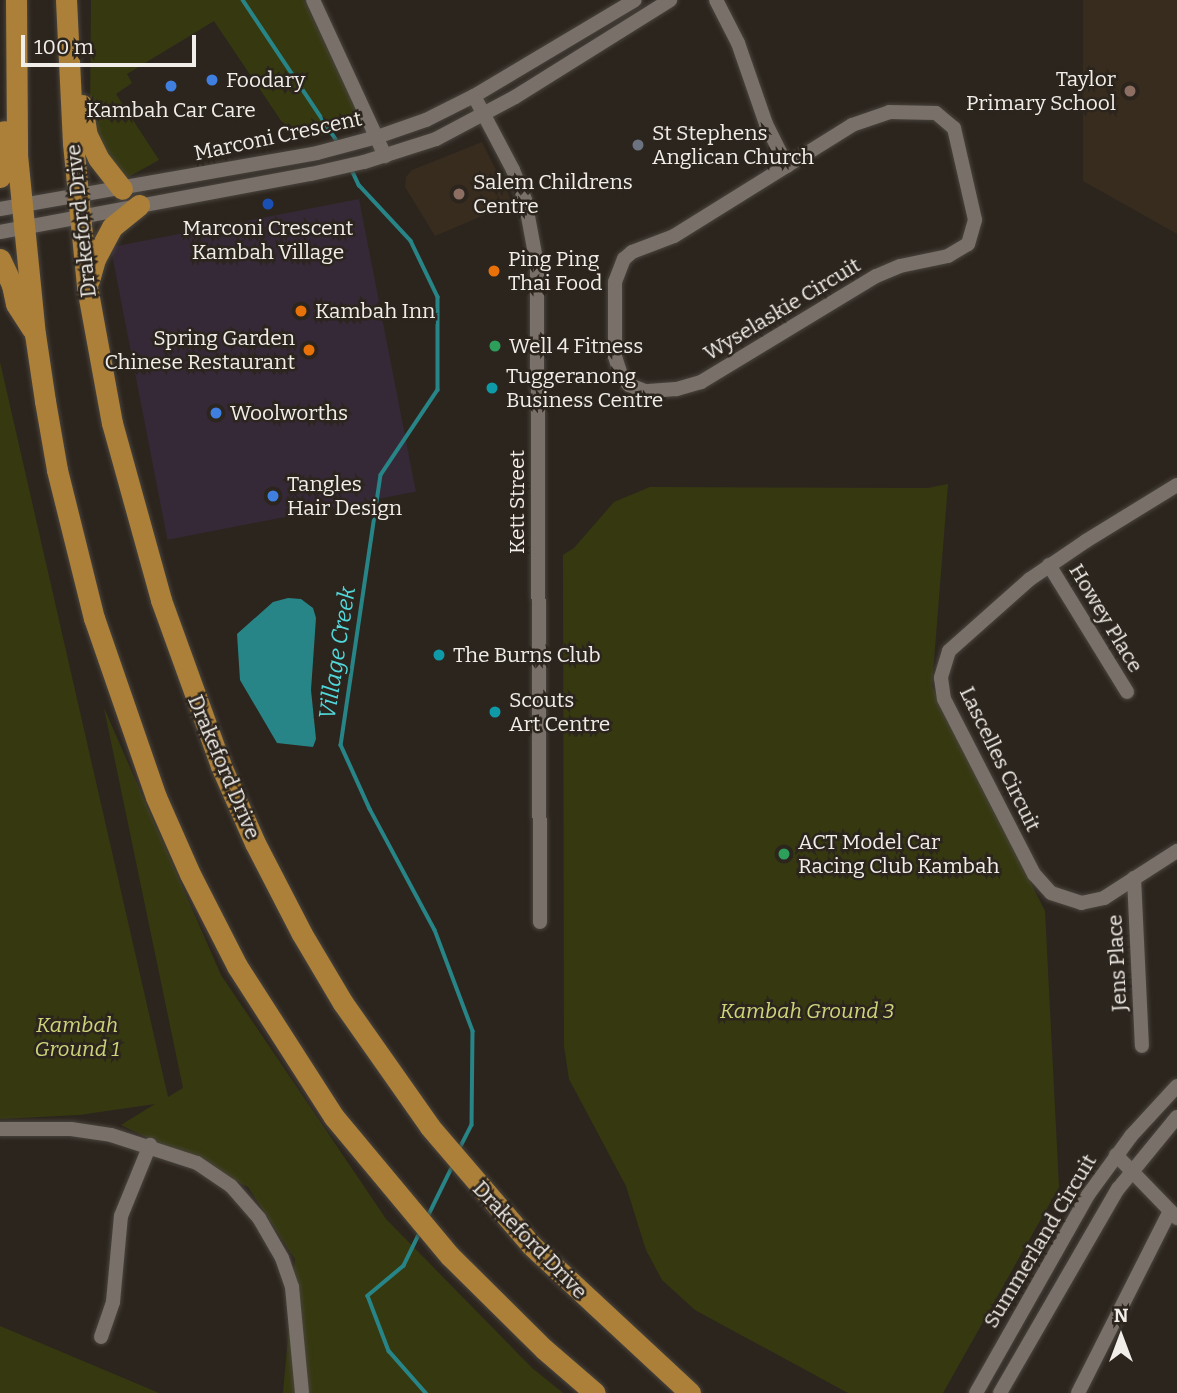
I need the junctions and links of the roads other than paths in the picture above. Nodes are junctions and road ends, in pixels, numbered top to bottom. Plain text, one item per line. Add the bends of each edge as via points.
1 (16, 0) edge
2 (66, 0) edge
3 (313, 0) edge
4 (635, 0) edge
5 (670, 0) edge
6 (716, 0) edge
7 (68, 71) junction
8 (474, 96) junction
9 (15, 99) junction
10 (484, 115) junction
11 (377, 137) junction
12 (385, 156) junction
13 (787, 166) junction
14 (0, 177) edge
15 (122, 188) junction
16 (22, 205) junction
17 (139, 205) junction
18 (79, 206) junction
19 (0, 209) edge
20 (24, 227) junction
21 (0, 232) edge
22 (0, 259) edge
23 (87, 287) junction
24 (34, 334) junction
25 (1177, 485) edge
26 (1049, 565) junction
27 (1127, 692) dead end
28 (1177, 852) edge
29 (1134, 878) junction
30 (540, 922) dead end
31 (1142, 1046) dead end
32 (1177, 1086) edge
33 (1177, 1117) edge
34 (0, 1129) edge
35 (150, 1146) junction
36 (1116, 1155) junction
37 (1131, 1171) junction
38 (1173, 1215) edge
39 (101, 1337) dead end
40 (302, 1393) edge
41 (595, 1393) edge
42 (690, 1393) edge
43 (976, 1393) edge
44 (1000, 1393) edge
45 (1078, 1393) edge

1 - 9 highway
2 - 7 highway, Drakeford Drive
3 - 11 street
4 - 8 street, Marconi Crescent
5 - 10 street, Marconi Crescent
6 - 13 street
7 - 15 highway via 87,135
7 - 18 highway, Drakeford Drive
8 - 10 street, Kett Street
8 - 11 street, Marconi Crescent
9 - 14 highway via 4,129
9 - 16 highway
10 - 12 street, Marconi Crescent via 436,139
10 - 30 street, Kett Street via 525,200 537,265
11 - 12 street
11 - 15 street, Marconi Crescent via 342,148
12 - 17 street, Marconi Crescent
13 - 13 street, Wyselaskie Circuit via 870,117 889,112 936,113 960,140 975,220 973,236 960,251 948,256 876,276 701,382 645,391 629,385 615,356 615,282 624,259 674,236
15 - 18 street, Marconi Crescent
16 - 18 street, Marconi Crescent
16 - 19 street, Marconi Crescent
16 - 20 highway
17 - 18 street, Marconi Crescent
17 - 23 highway via 113,227 95,259
18 - 20 street
18 - 23 highway, Drakeford Drive
20 - 21 street
20 - 24 highway
22 - 24 highway via 16,304
23 - 42 highway, Drakeford Drive via 113,423 159,596 221,766 267,865 343,1003 430,1127 531,1245
24 - 41 highway via 57,470 93,614 156,797 237,967 334,1117 405,1206 544,1349
25 - 26 street, Lascelles Circuit
26 - 27 street, Howey Place
26 - 29 street, Lascelles Circuit via 949,651 941,678 944,699 1045,888 1066,900 1089,902 1104,898
28 - 29 street, Lascelles Circuit
29 - 31 street, Jens Place
32 - 36 street, Summerland Circuit
33 - 37 street, Summerland Circuit
34 - 35 street via 71,1129
35 - 39 street via 121,1216 113,1302
35 - 40 street via 197,1163 220,1178 250,1207 273,1240 292,1287
36 - 37 street
36 - 43 street, Summerland Circuit via 1075,1217
37 - 38 street
37 - 44 street, Summerland Circuit via 1093,1228
38 - 45 street

